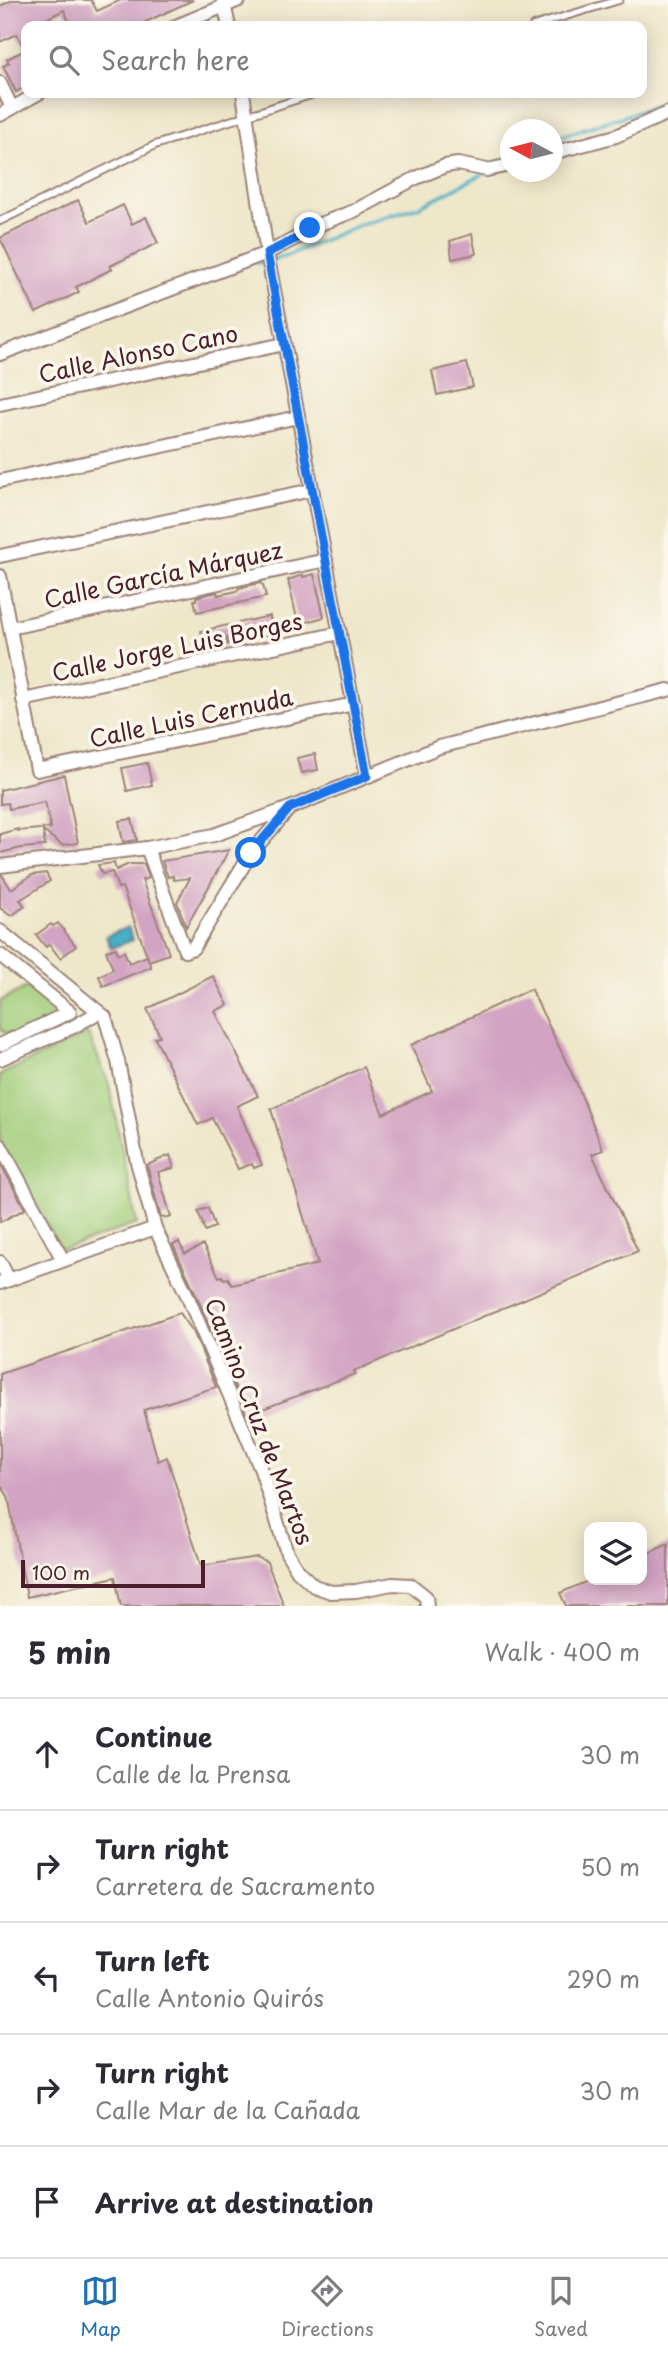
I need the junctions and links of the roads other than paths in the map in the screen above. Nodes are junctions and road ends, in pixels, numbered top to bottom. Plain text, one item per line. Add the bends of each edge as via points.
1 (240, 0) edge
2 (619, 0) edge
3 (224, 3) edge
4 (186, 21) edge
5 (228, 21) edge
6 (550, 21) edge
7 (0, 83) edge
8 (30, 98) edge
9 (244, 98) edge
10 (301, 98) edge
11 (12, 108) junction
12 (668, 113) edge
13 (0, 115) edge
14 (248, 115) junction
15 (563, 150) edge
16 (500, 167) edge
17 (0, 221) edge
18 (268, 257) junction
19 (284, 344) junction
20 (0, 354) edge
21 (0, 404) edge
22 (298, 417) junction
23 (0, 481) edge
24 (312, 490) junction
25 (0, 556) edge
26 (326, 560) junction
27 (0, 576) edge
28 (10, 628) junction
29 (340, 633) junction
30 (668, 690) edge
31 (23, 700) junction
32 (354, 704) junction
33 (367, 776) junction
34 (290, 808) junction
35 (148, 848) junction
36 (0, 866) edge
37 (0, 932) edge
38 (0, 955) edge
39 (99, 1012) junction
40 (0, 1045) edge
41 (0, 1059) edge
42 (0, 1145) edge
43 (155, 1228) junction
44 (63, 1260) junction
45 (0, 1262) edge
46 (5, 1281) edge
47 (427, 1606) edge

1 - 3 street
2 - 6 lane
3 - 4 street
3 - 5 street
7 - 11 street
8 - 11 street
9 - 14 street
10 - 14 lane
11 - 13 street
12 - 15 street via 616,136
14 - 17 lane via 146,149
14 - 18 street
16 - 18 street via 445,166 310,228
18 - 19 street
18 - 20 street
19 - 21 street, Calle Alonso Cano
19 - 22 street
22 - 23 street
22 - 24 street
24 - 25 street
24 - 26 street
26 - 28 street, Calle García Márquez
26 - 29 street
27 - 28 street
28 - 31 street
29 - 31 street, Calle Jorge Luis Borges
29 - 32 street
30 - 33 street via 439,747
31 - 32 street, Calle Luis Cernuda via 37,770
32 - 33 street
33 - 34 street
34 - 35 street via 214,835
34 - 35 street via 251,853 193,948 185,951
35 - 36 street
37 - 39 street
38 - 40 street via 70,1012
39 - 41 street
39 - 43 street via 105,1017 118,1061
42 - 44 street
43 - 44 street
43 - 47 street, Camino Cruz de Martos via 261,1470 287,1553 298,1571 314,1586 331,1592 411,1585 426,1597
44 - 46 street
45 - 46 street

